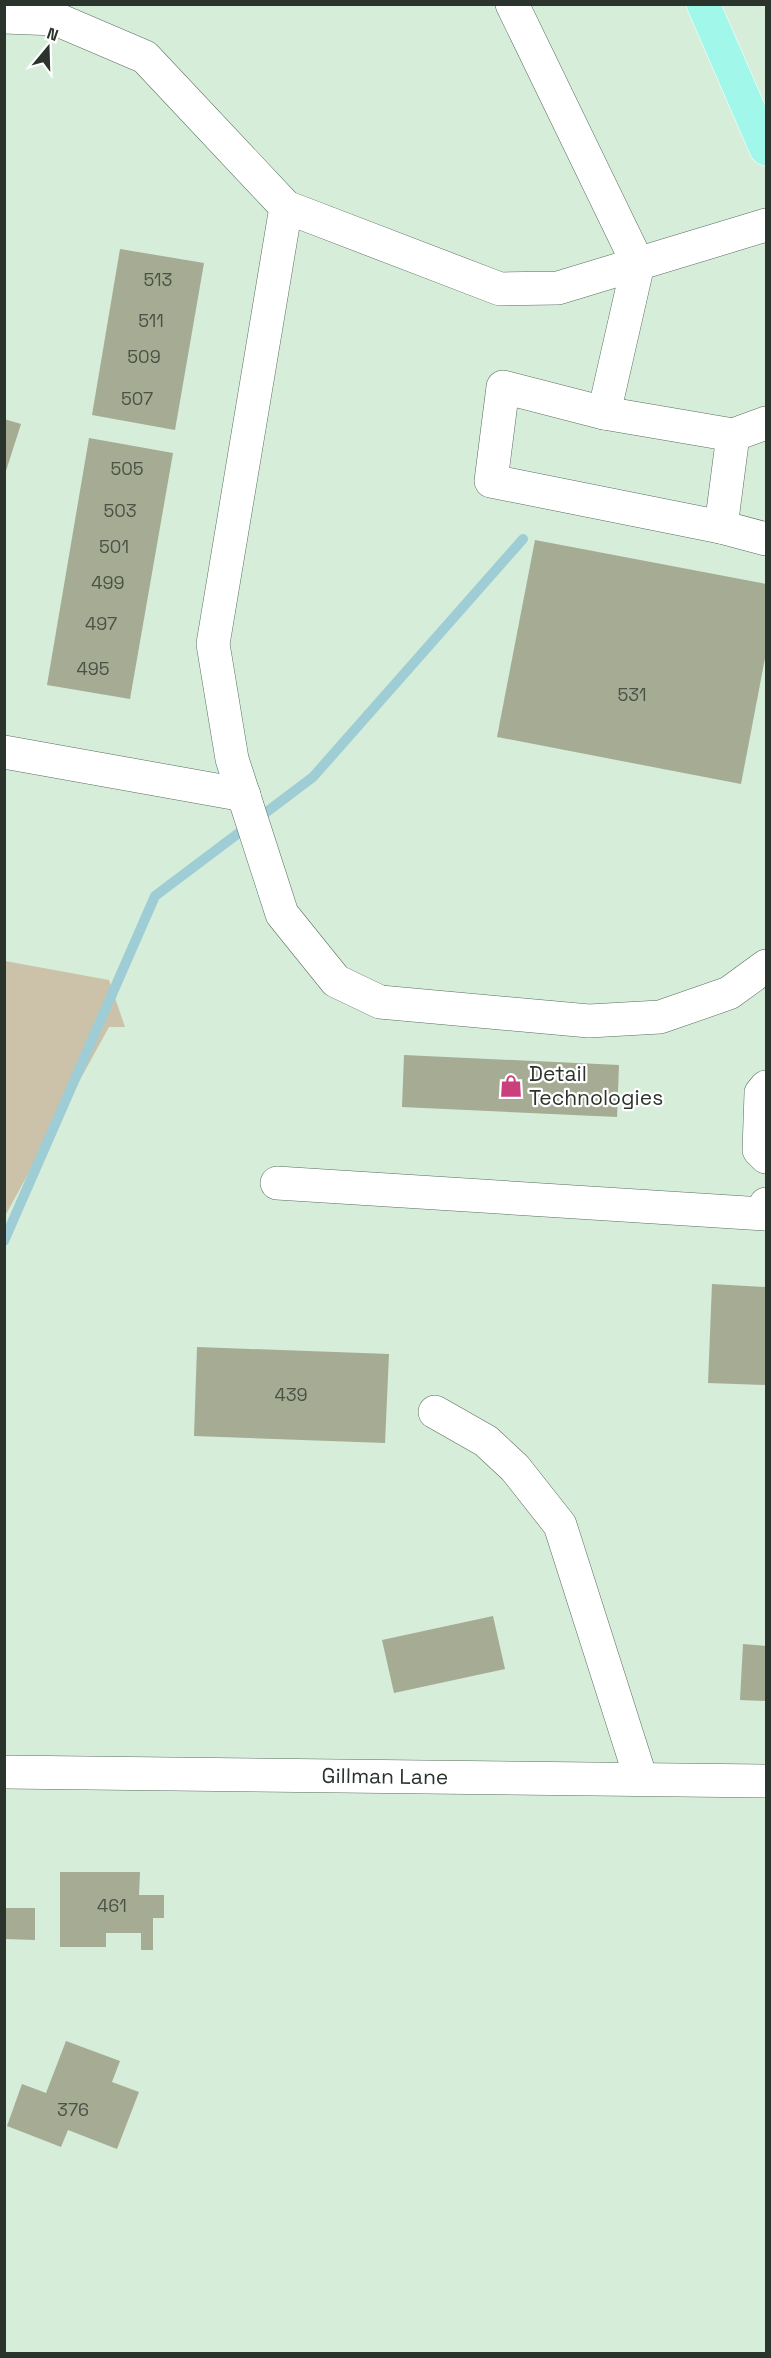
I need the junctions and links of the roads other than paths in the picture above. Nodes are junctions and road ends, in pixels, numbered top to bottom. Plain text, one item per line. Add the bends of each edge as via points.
1 (512, 4) edge
2 (703, 4) edge
3 (4, 17) edge
4 (766, 149) edge
5 (286, 207) junction
6 (766, 225) edge
7 (638, 264) junction
8 (604, 413) junction
9 (766, 423) edge
10 (733, 435) junction
11 (721, 527) junction
12 (766, 539) edge
13 (4, 752) edge
14 (244, 795) junction
15 (766, 966) edge
16 (766, 1088) edge
17 (766, 1157) edge
18 (277, 1183) dead end
19 (766, 1204) edge
20 (435, 1412) dead end
21 (4, 1772) edge
22 (641, 1779) junction
23 (766, 1781) edge

1 - 7 street
2 - 4 main road
3 - 5 street via 56,19 145,57
5 - 7 street via 501,289 558,288
5 - 14 street via 213,644 232,759
6 - 7 street
7 - 8 street
8 - 10 street
8 - 11 street via 503,387 491,481
9 - 10 street
10 - 11 street
11 - 12 street
13 - 14 street
14 - 15 street via 282,914 336,981 380,1002 589,1021 660,1017 729,993
16 - 17 street via 761,1093 759,1150
18 - 19 street via 765,1214
20 - 22 street via 486,1441 515,1468 560,1526
21 - 22 street, Gillman Lane
22 - 23 street, Gillman Lane

